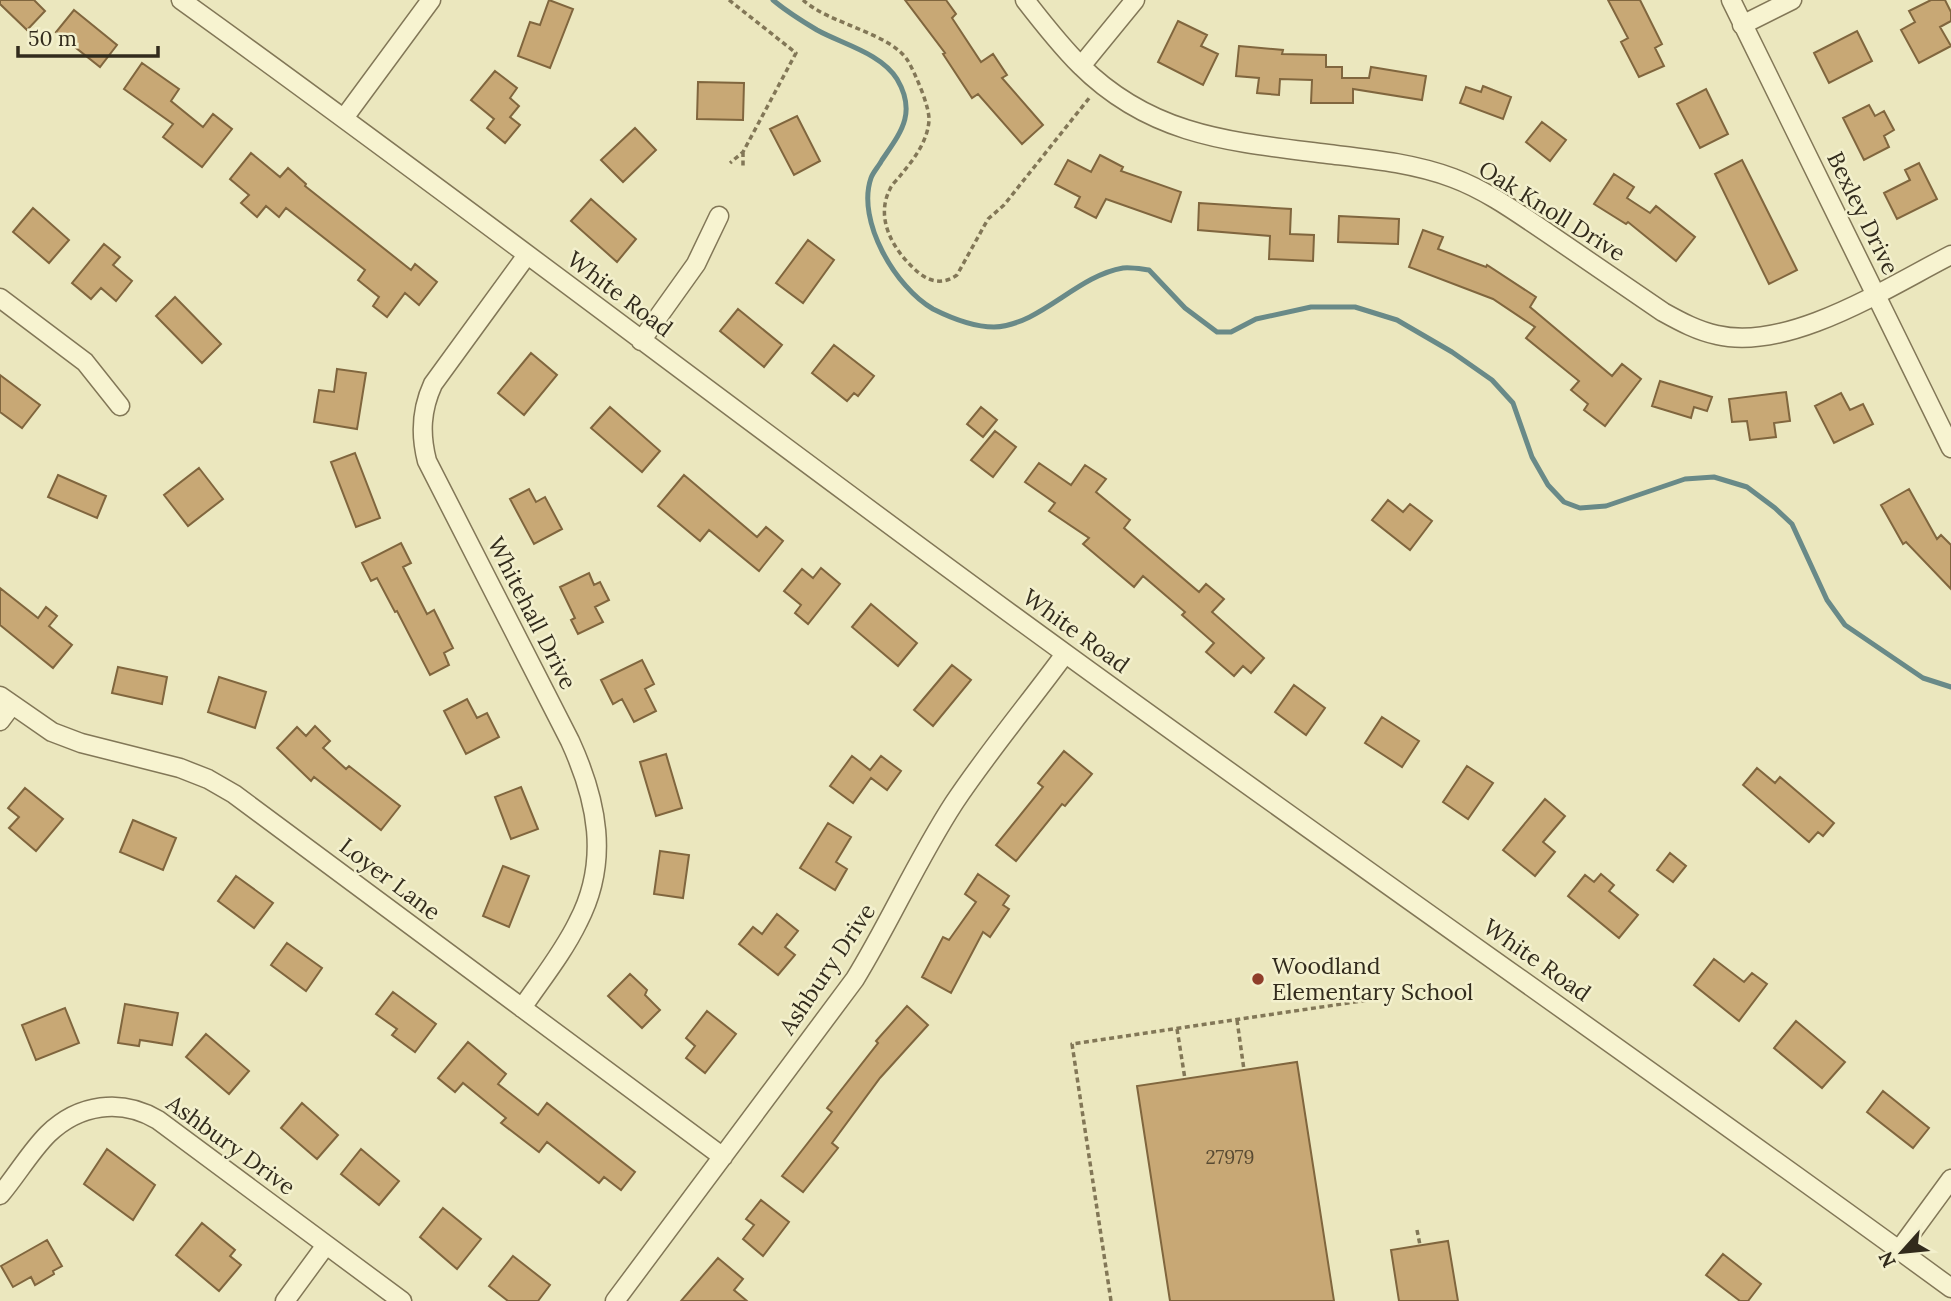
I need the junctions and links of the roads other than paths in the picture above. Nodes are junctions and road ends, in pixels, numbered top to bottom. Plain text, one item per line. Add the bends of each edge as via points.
1 (181, 0) edge
2 (431, 0) edge
3 (1025, 0) edge
4 (1135, 0) edge
5 (1731, 0) edge
6 (1792, 0) edge
7 (1742, 25) junction
8 (1081, 66) junction
9 (344, 117) junction
10 (719, 216) dead end
11 (1951, 255) edge
12 (527, 256) junction
13 (1875, 293) junction
14 (0, 298) edge
15 (641, 341) junction
16 (120, 406) dead end
17 (1951, 448) edge
18 (1065, 654) junction
19 (6, 701) edge
20 (0, 721) edge
21 (522, 1008) junction
22 (723, 1157) junction
23 (1951, 1179) edge
24 (0, 1195) edge
25 (326, 1245) junction
26 (1899, 1250) junction
27 (1951, 1288) edge
28 (285, 1301) edge
29 (402, 1301) edge
30 (615, 1301) edge

1 - 9 street, White Road
2 - 9 street
3 - 8 street, Oak Knoll Drive
4 - 8 street
5 - 7 street, Bexley Drive
6 - 7 street
7 - 13 street, Bexley Drive
8 - 13 street, Oak Knoll Drive via 1134,107 1201,135 1384,161 1455,179 1513,209 1663,312 1717,335 1761,337 1790,332
9 - 12 street, White Road
10 - 15 street via 696,264
11 - 13 street, Oak Knoll Drive
12 - 15 street, White Road
12 - 21 street, Whitehall Drive via 433,384 422,430 428,461 570,741 593,801 596,858 587,901 565,946
13 - 17 street, Bexley Drive
14 - 16 street via 85,362
15 - 18 street, White Road
18 - 22 street, Ashbury Drive via 955,802 855,979
18 - 26 street, White Road
19 - 20 street
19 - 21 street, Loyer Lane via 52,732 180,768 234,794
21 - 22 street, Loyer Lane
22 - 30 street, Ashbury Drive
23 - 26 street
24 - 25 street, Ashbury Drive via 47,1135 65,1120 91,1109 119,1106 158,1121
25 - 28 street
25 - 29 street, Ashbury Drive
26 - 27 street, White Road

